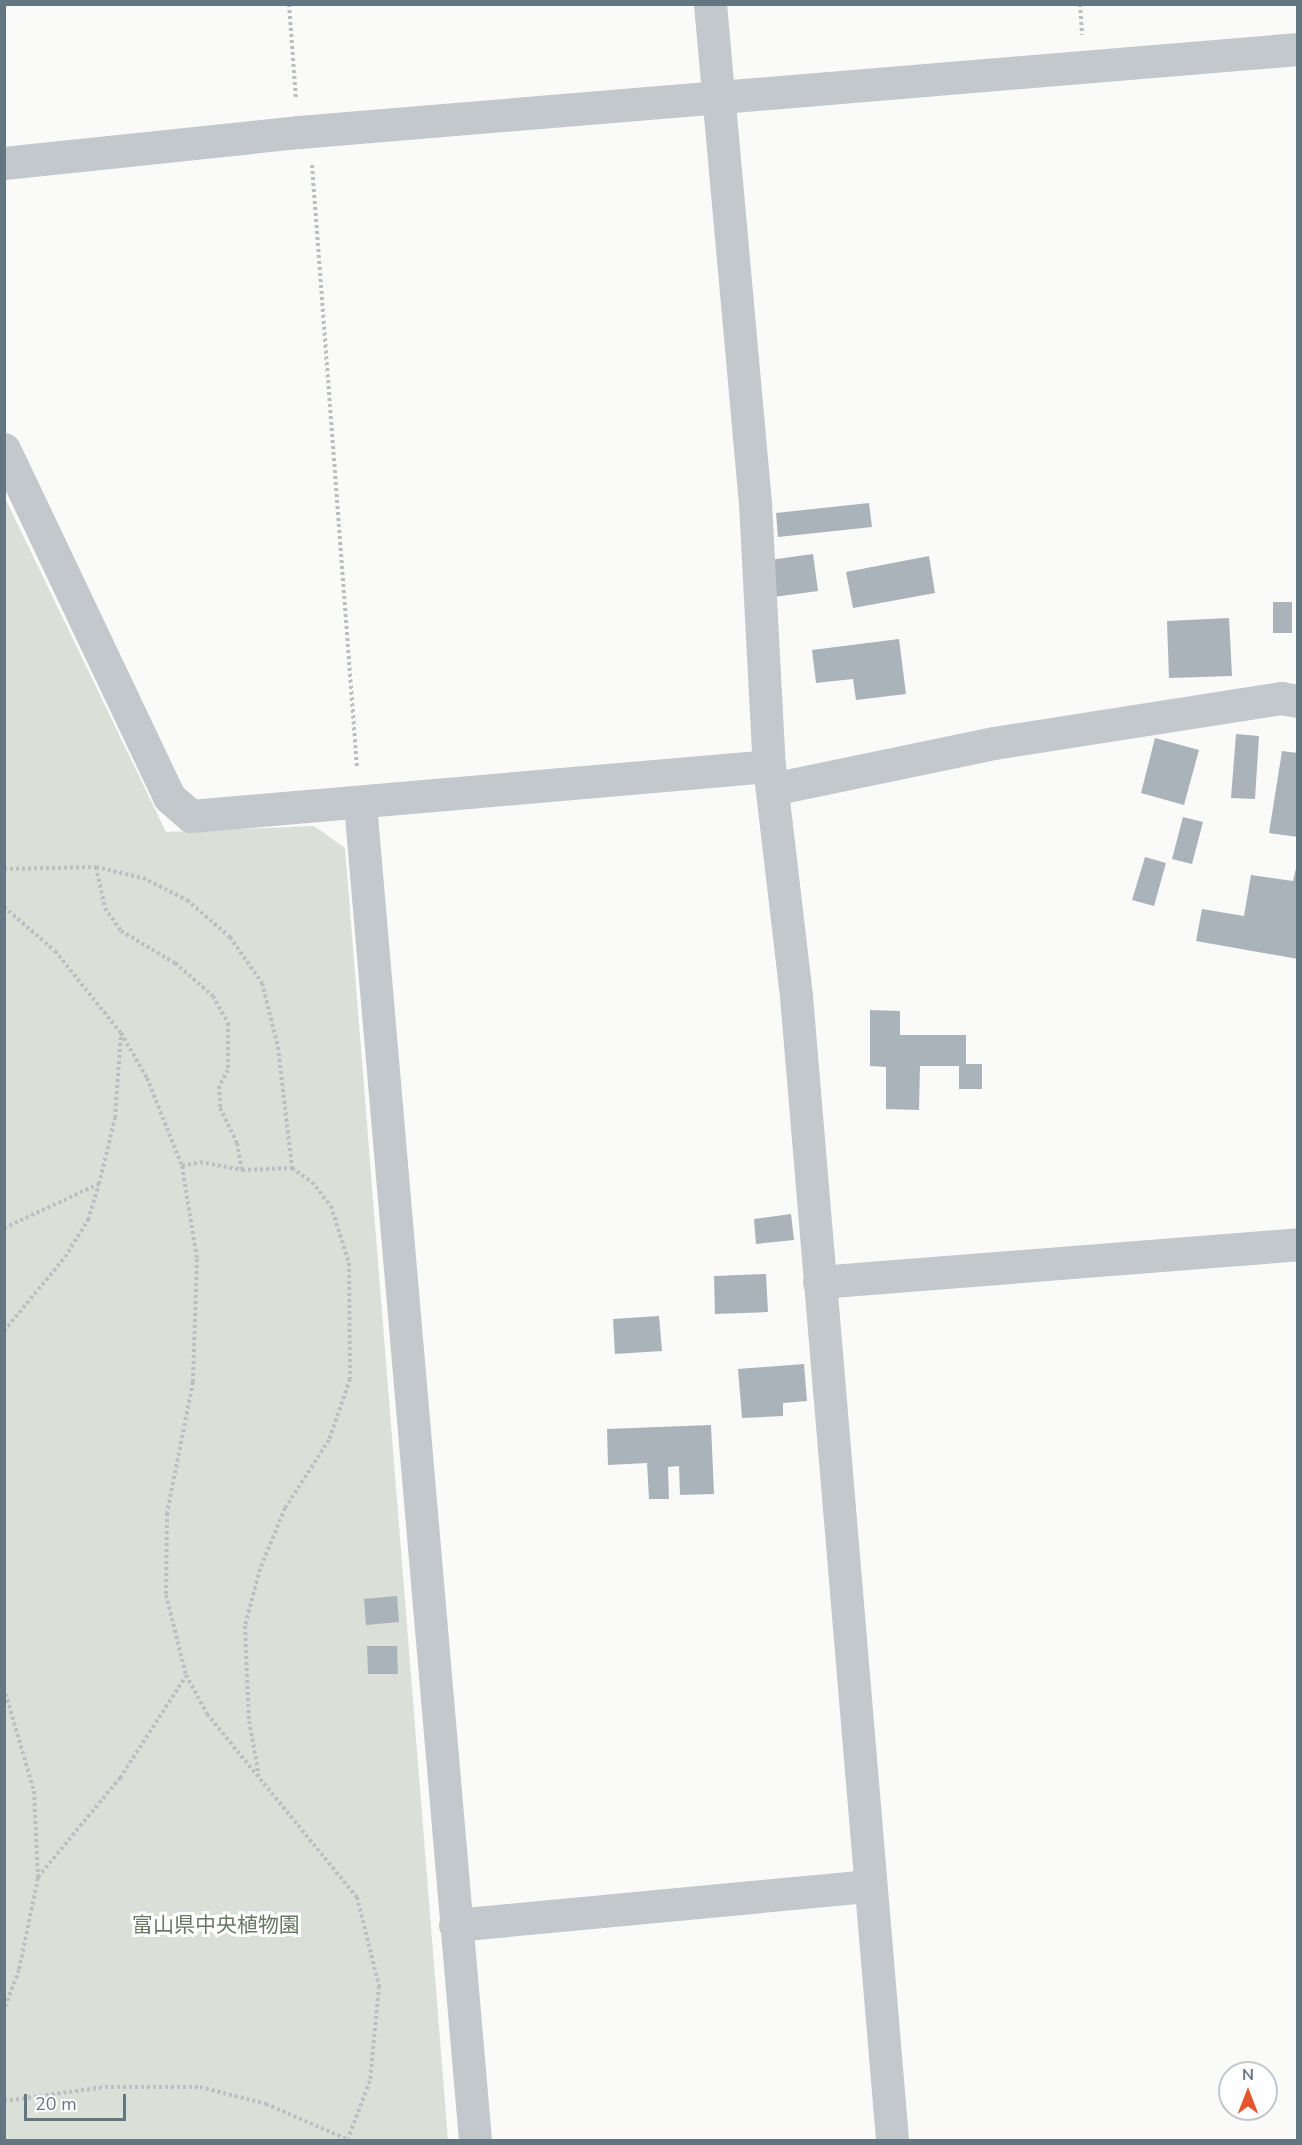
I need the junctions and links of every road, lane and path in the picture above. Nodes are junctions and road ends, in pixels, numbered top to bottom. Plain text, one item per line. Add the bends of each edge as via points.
1 (289, 4) edge
2 (710, 4) edge
3 (1298, 49) edge
4 (718, 99) junction
5 (304, 132) junction
6 (4, 163) edge
7 (4, 449) edge
8 (1298, 701) edge
9 (770, 777) junction
10 (360, 804) junction
11 (96, 867) junction
12 (4, 869) edge
13 (4, 907) edge
14 (121, 1033) junction
15 (182, 1166) junction
16 (292, 1168) junction
17 (242, 1170) junction
18 (99, 1184) junction
19 (4, 1228) edge
20 (1298, 1244) edge
21 (819, 1282) junction
22 (4, 1331) edge
23 (186, 1675) junction
24 (4, 1688) edge
25 (259, 1776) dead end
26 (38, 1878) junction
27 (870, 1886) junction
28 (455, 1925) junction
29 (4, 2009) edge
30 (4, 2101) edge
31 (349, 2139) edge
32 (475, 2140) edge
33 (892, 2140) edge

1 - 5 path
2 - 4 street
3 - 4 street
4 - 5 street
4 - 9 street via 755,503
5 - 6 street
5 - 10 path
7 - 10 street via 169,797 190,816
8 - 9 street via 1281,698
9 - 10 street
9 - 21 street via 796,996
10 - 28 street
11 - 12 path
11 - 16 path via 143,878 187,900 230,937 262,983 278,1047
11 - 17 path via 105,908 121,932 176,963 213,996 228,1023 228,1070 219,1086 220,1108 237,1143
13 - 14 path via 56,951
14 - 15 path via 147,1078
14 - 18 path via 115,1118
15 - 17 path via 200,1162
15 - 23 path via 197,1259 193,1382 167,1513 166,1595
16 - 17 path
16 - 25 path via 312,1182 331,1206 349,1263 350,1379 329,1440 285,1508 260,1569 248,1617 249,1721
18 - 19 path
18 - 22 path via 88,1220 65,1257
20 - 21 street
21 - 27 street
23 - 26 path via 120,1778
23 - 31 path via 207,1714 357,1897 379,1986 370,2081
24 - 26 path via 34,1791
26 - 29 path via 19,1970
27 - 28 street
27 - 33 street
28 - 32 street
30 - 31 path via 105,2087 200,2087 266,2104

